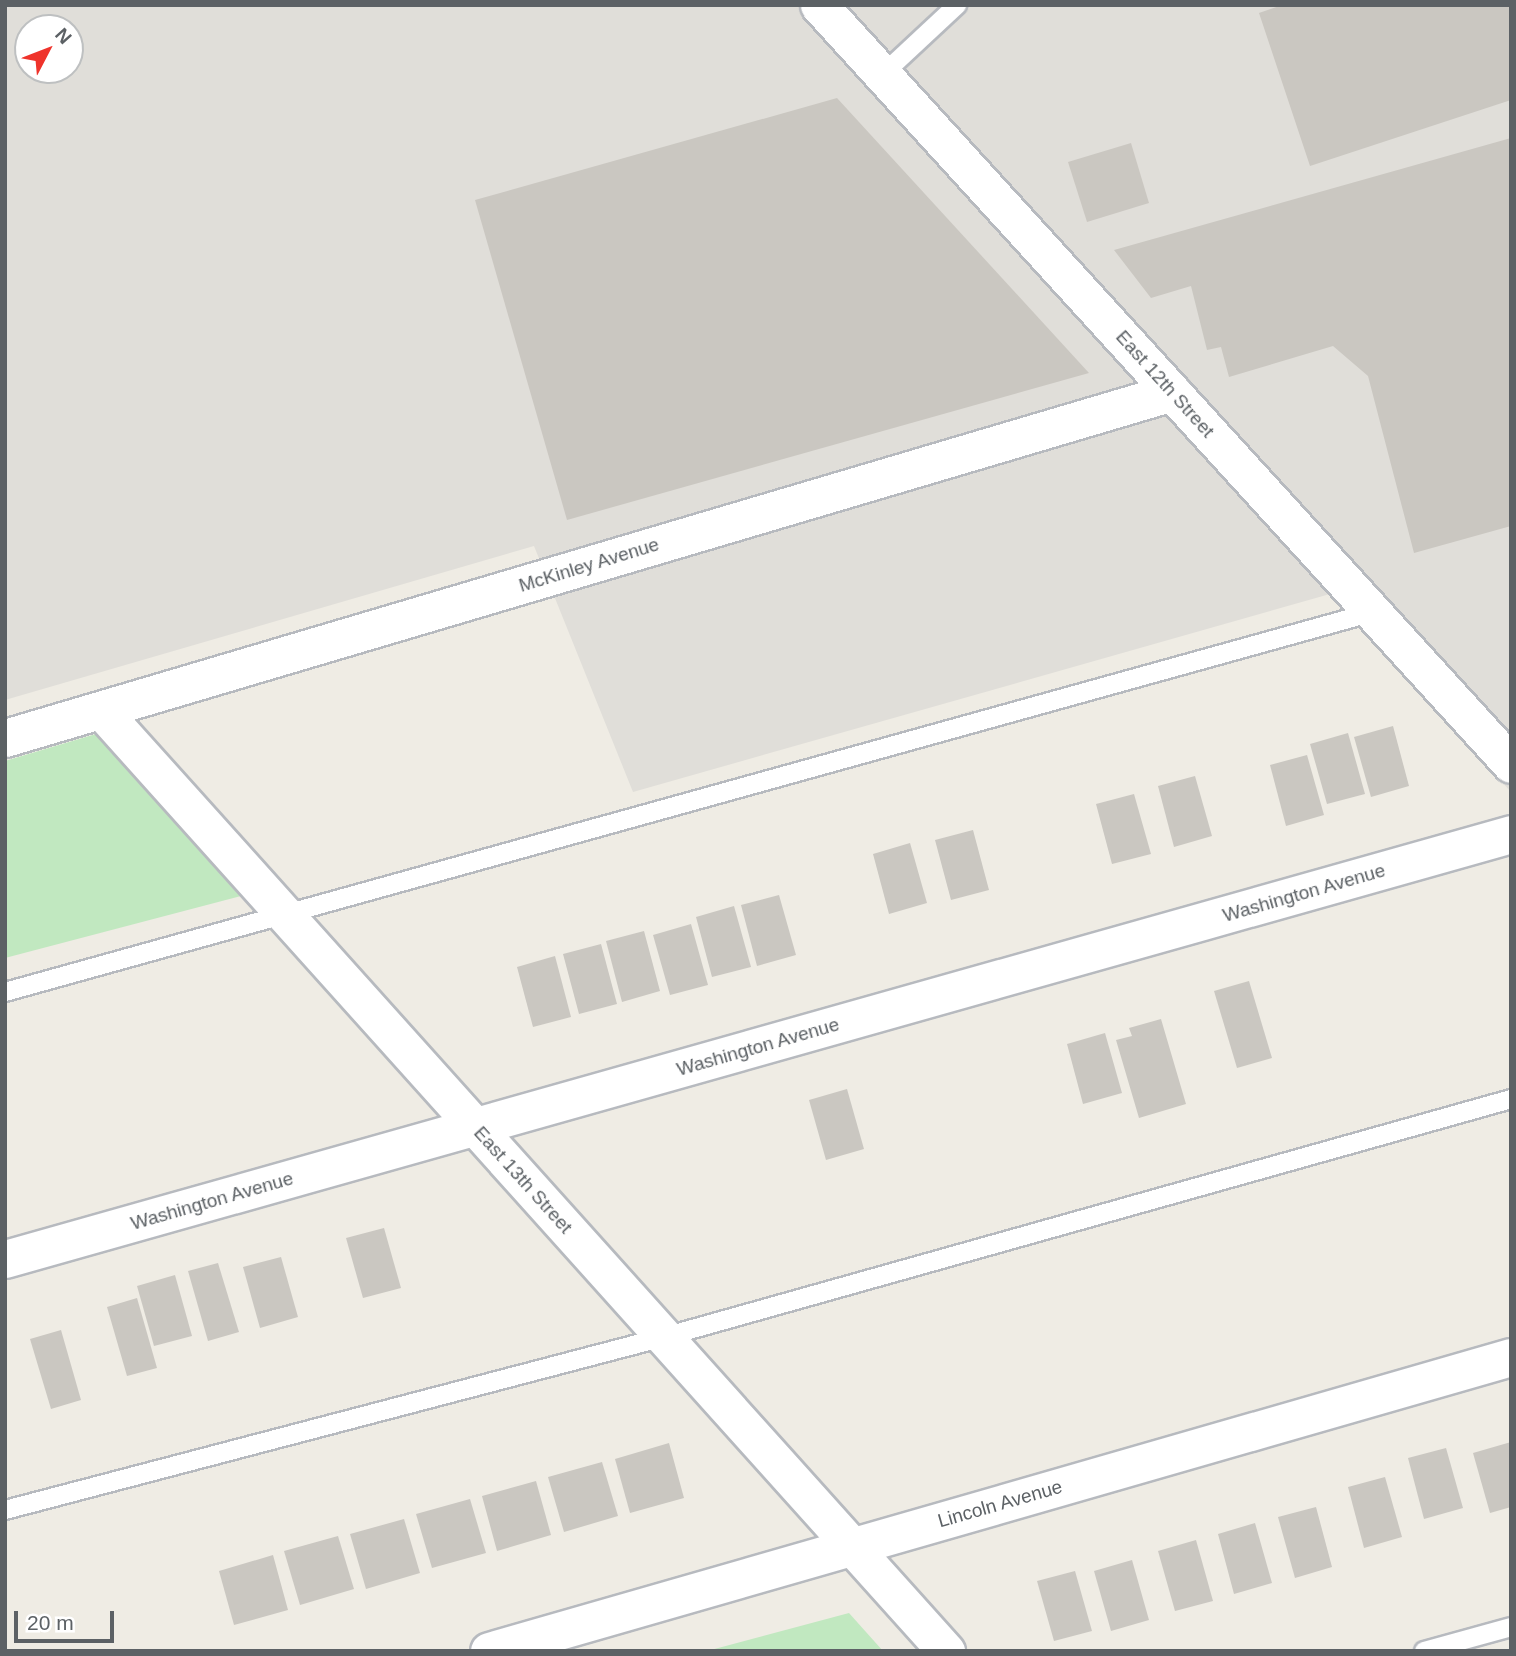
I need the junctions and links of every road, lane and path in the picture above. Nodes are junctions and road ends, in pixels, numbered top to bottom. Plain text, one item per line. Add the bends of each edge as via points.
1 (819, 5) edge
2 (957, 5) edge
3 (882, 75) junction
4 (1172, 392) junction
5 (1373, 612) junction
6 (101, 710) junction
7 (5, 738) edge
8 (1511, 764) edge
9 (1511, 834) edge
10 (283, 913) junction
11 (5, 992) edge
12 (1511, 1099) edge
13 (475, 1127) junction
14 (5, 1259) edge
15 (664, 1337) junction
16 (1511, 1357) edge
17 (5, 1510) edge
18 (853, 1547) junction
19 (1511, 1626) edge
20 (489, 1651) edge
21 (946, 1651) edge
22 (1424, 1651) edge

1 - 3 street, East 12th Street
2 - 3 lane
3 - 4 street, East 12th Street
4 - 5 street, East 12th Street
4 - 6 street, McKinley Avenue
5 - 8 street, East 12th Street
5 - 10 lane
6 - 7 street, McKinley Avenue
6 - 10 street, East 13th Street
9 - 13 street, Washington Avenue
10 - 11 lane
10 - 13 street, East 13th Street
12 - 15 lane
13 - 14 street, Washington Avenue
13 - 15 street, East 13th Street
15 - 17 lane
15 - 18 street, East 13th Street
16 - 18 street, Lincoln Avenue
18 - 20 street, Lincoln Avenue
18 - 21 street, East 13th Street
19 - 22 lane

